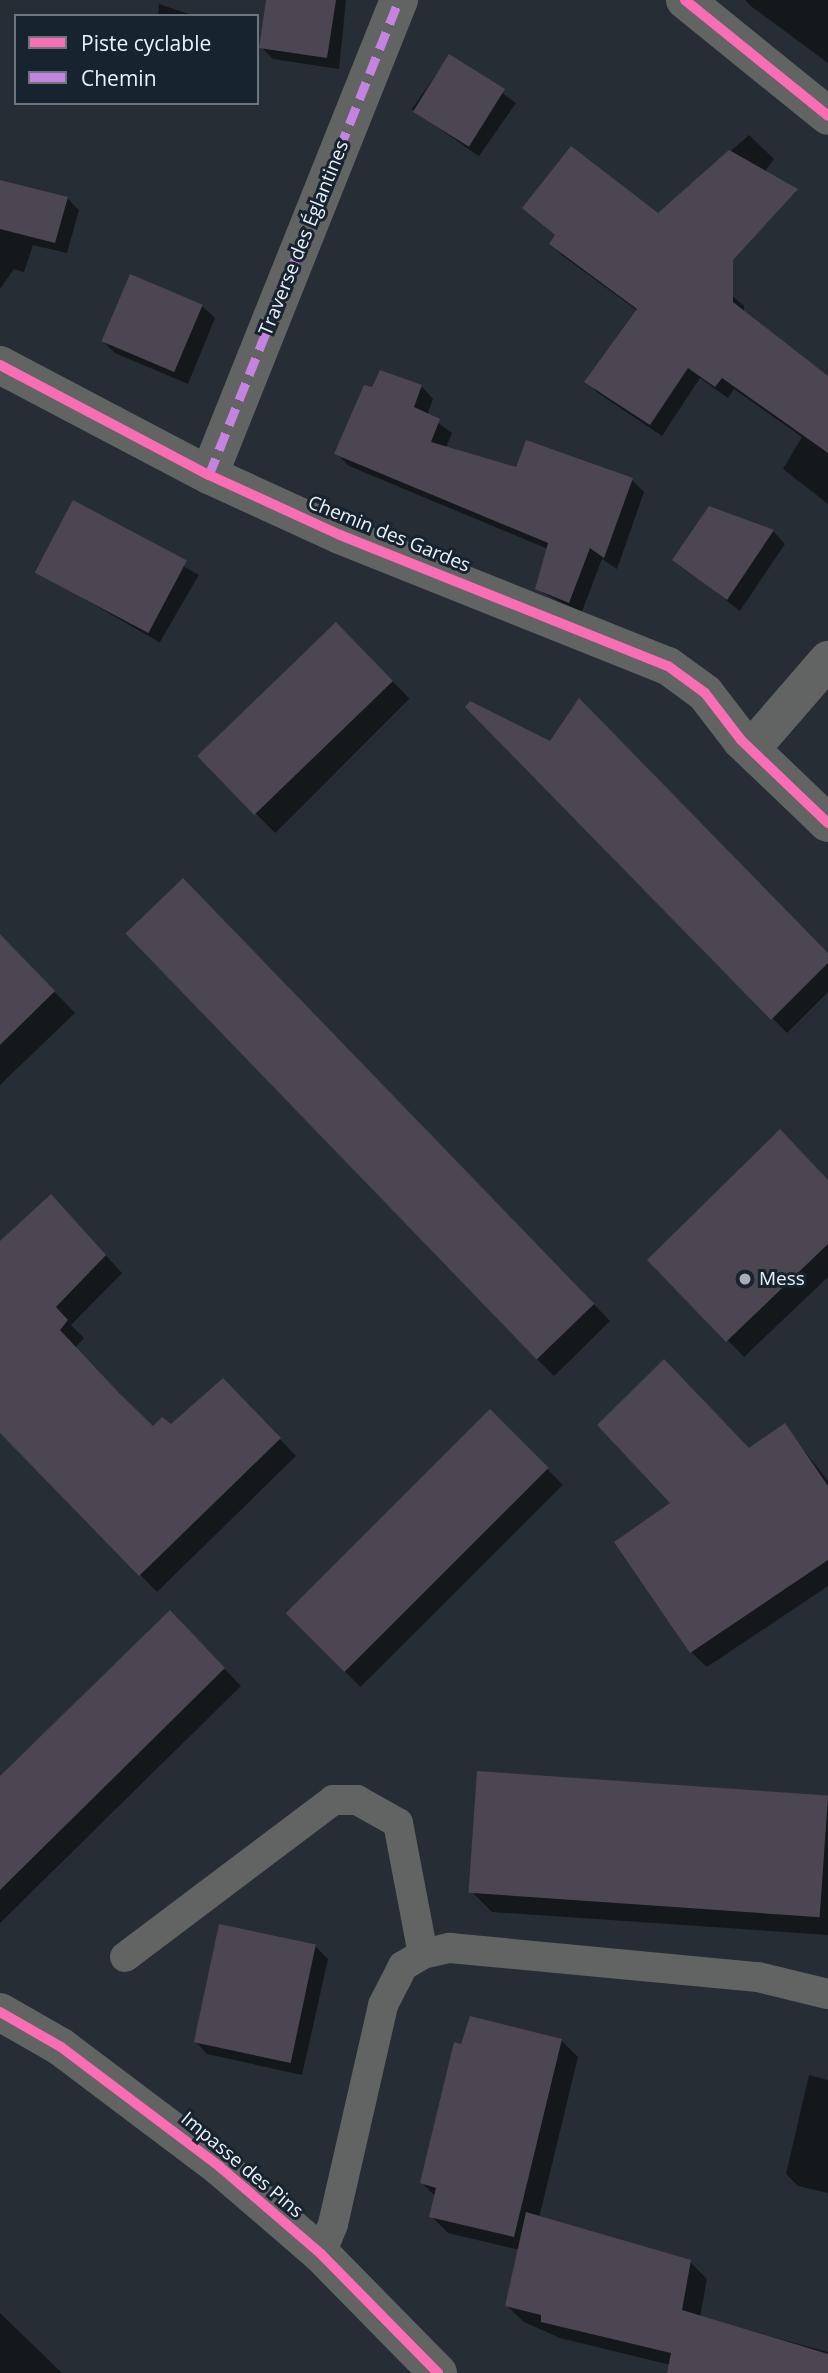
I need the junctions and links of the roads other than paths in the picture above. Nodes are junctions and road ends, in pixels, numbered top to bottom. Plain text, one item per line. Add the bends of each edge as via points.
1 (398, 0) edge
2 (685, 0) edge
3 (828, 116) edge
4 (0, 365) edge
5 (209, 475) junction
6 (828, 660) edge
7 (751, 749) junction
8 (828, 823) edge
9 (423, 1954) junction
10 (125, 1957) dead end
11 (828, 1994) edge
12 (0, 2012) edge
13 (321, 2254) junction
14 (439, 2373) edge

1 - 5 street, Traverse des Églantines
2 - 3 street
4 - 5 street, Chemin des Gardes
5 - 7 street, Chemin des Gardes via 384,554 668,666 705,693
6 - 7 street
7 - 8 street, Chemin des Gardes
9 - 10 lane via 398,1823 357,1800 332,1800
9 - 11 lane via 450,1948 730,1975
9 - 13 lane via 403,1966 383,2005 334,2224
12 - 13 street, Impasse des Pins via 139,2103
13 - 14 street, Impasse des Pins

